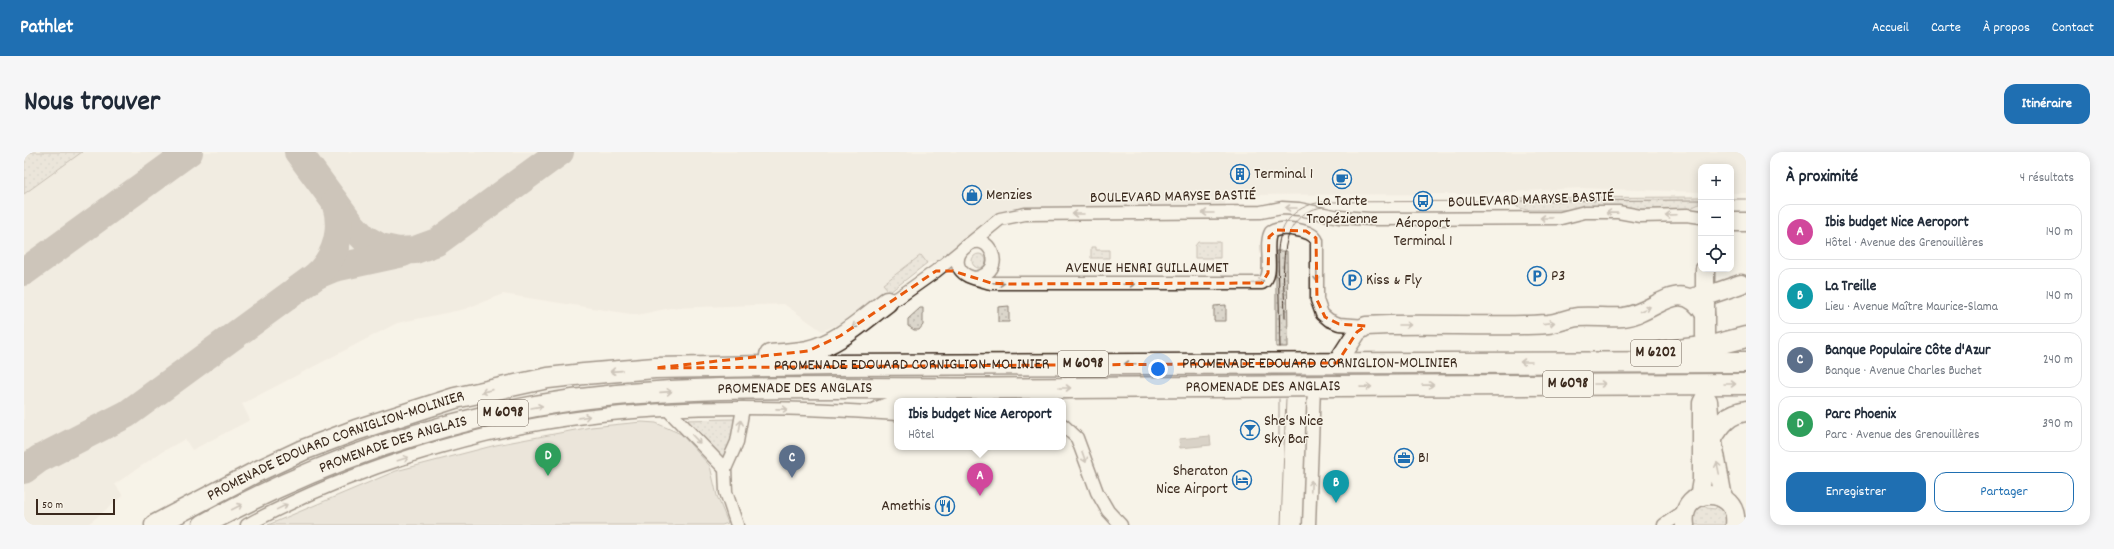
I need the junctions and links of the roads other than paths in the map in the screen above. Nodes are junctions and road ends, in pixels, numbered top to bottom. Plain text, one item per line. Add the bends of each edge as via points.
1 (1698, 216) edge
2 (1734, 222) edge
3 (1746, 222) edge
4 (964, 246) junction
5 (936, 271) junction
6 (1710, 272) edge
7 (1714, 272) edge
8 (971, 277) junction
9 (1744, 284) edge
10 (1702, 296) junction
11 (887, 302) joint
12 (1366, 326) junction
13 (1705, 336) dead end
14 (1746, 337) edge
15 (1565, 362) junction
16 (1746, 362) edge
17 (1337, 363) junction
18 (655, 368) junction
19 (1746, 384) edge
20 (1242, 387) junction
21 (993, 389) junction
22 (938, 398) edge
23 (1314, 399) junction
24 (894, 401) edge
25 (743, 408) junction
26 (669, 411) junction
27 (1746, 411) edge
28 (869, 412) junction
29 (894, 414) edge
30 (1066, 428) edge
31 (1712, 438) junction
32 (725, 469) junction
33 (1699, 497) junction
34 (1723, 498) junction
35 (1685, 518) edge
36 (167, 519) edge
37 (155, 525) edge
38 (202, 525) edge
39 (247, 525) edge
40 (737, 525) edge
41 (1121, 525) edge
42 (1309, 525) edge
43 (1664, 525) edge
44 (1735, 525) edge

1 -> 4 street, BOULEVARD MARYSE BASTIÉ via 1640,216 1618,212 1584,212 1561,218 1370,219 1339,217 1288,208 1247,213 1025,214 1000,219
2 - 3 street
4 - 5 street, BOULEVARD MARYSE BASTIÉ
4 - 8 street via 958,262 963,272
4 - 8 street via 975,242 981,243 986,245 993,255 992,266 985,275
5 - 8 street via 953,271
5 - 11 street, BOULEVARD MARYSE BASTIÉ via 898,298
6 - 10 street
7 - 9 street via 1726,281
8 -> 12 street, AVENUE HENRI GUILLAUMET via 992,283 1010,284 1252,284 1264,282 1268,276 1269,240 1272,232 1306,231 1316,238 1317,300 1322,314 1339,324
9 - 10 street
12 -> 10 street via 1548,324 1583,317 1634,314 1677,295
10 - 13 street
11 -> 18 main road via 840,336 808,351
12 - 17 street via 1357,332
14 - 15 main road, M 6202 via 1711,346
15 - 16 main road, PROMENADE EDOUARD CORNIGLION-MOLINIER / M 6098
15 -> 17 main road, PROMENADE EDOUARD CORNIGLION-MOLINIER / M 6098
17 -> 18 main road, PROMENADE EDOUARD CORNIGLION-MOLINIER / M 6098
17 - 20 main road via 1313,378 1272,380
18 -> 36 main road, PROMENADE EDOUARD CORNIGLION-MOLINIER / M 6098 via 548,378 430,405 303,450 218,490
23 -> 19 main road, PROMENADE DES ANGLAIS / M 6098 via 1494,384
21 -> 20 main road, PROMENADE DES ANGLAIS / M 6098
20 - 23 main road, PROMENADE DES ANGLAIS / M 6098
21 - 22 street via 972,397
38 -> 21 main road, PROMENADE DES ANGLAIS / M 6098 via 311,471 385,443 456,423 571,400 624,394 726,389
42 -> 23 street
24 - 28 street
25 - 26 street
25 -> 28 street
32 -> 25 street via 737,442
26 -> 32 street
39 -> 26 street via 354,475 431,450 526,427 584,417
27 - 31 main road via 1729,416
28 - 29 street
30 -> 41 street via 1077,438 1098,492 1108,511
31 - 33 street via 1708,401 1705,397 1702,403 1702,480
34 -> 31 street
32 - 40 street via 726,492
33 - 34 street via 1708,494
33 - 35 street via 1689,505
34 - 44 street via 1733,508
35 - 43 street
36 - 37 main road, PROMENADE EDOUARD CORNIGLION-MOLINIER / M 6098

